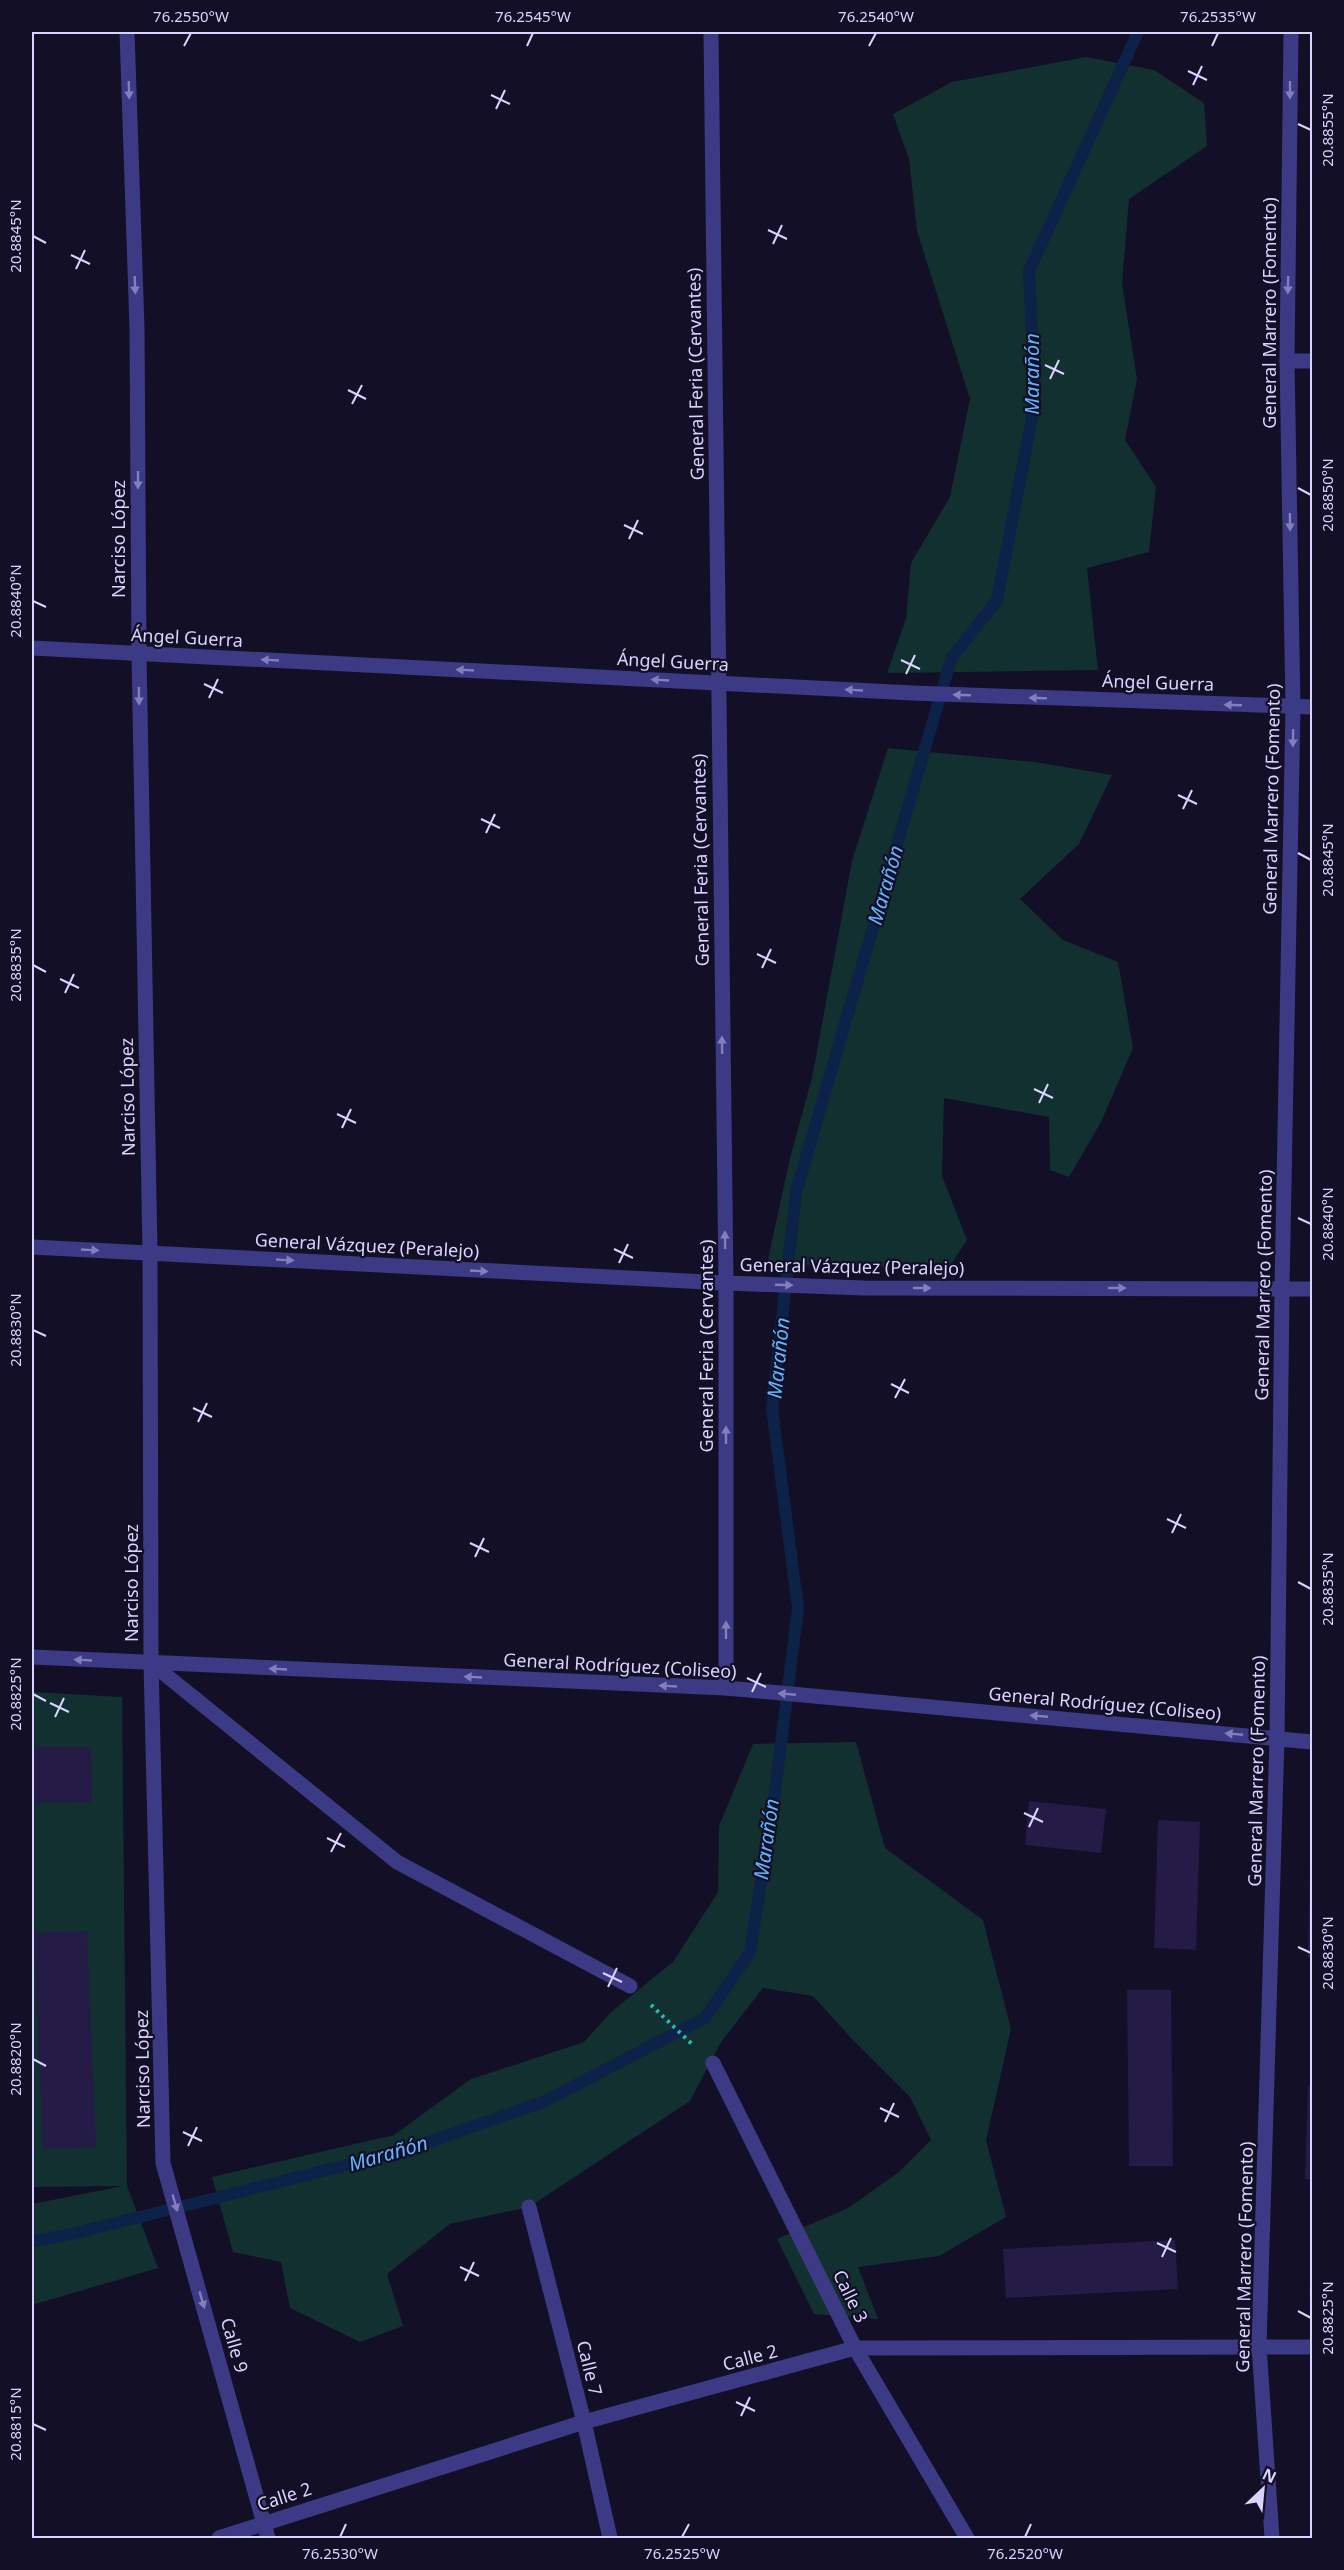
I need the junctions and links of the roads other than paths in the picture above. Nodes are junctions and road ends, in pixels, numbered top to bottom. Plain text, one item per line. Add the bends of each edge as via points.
1 (128, 32) edge
2 (711, 32) edge
3 (1291, 32) edge
4 (1287, 361) junction
5 (1312, 361) edge
6 (32, 648) edge
7 (139, 654) junction
8 (718, 683) junction
9 (1293, 707) junction
10 (1312, 707) edge
11 (32, 1247) edge
12 (150, 1253) junction
13 (726, 1284) junction
14 (1282, 1288) junction
15 (1312, 1289) edge
16 (32, 1657) edge
17 (151, 1663) junction
18 (726, 1688) junction
19 (1277, 1738) junction
20 (1312, 1742) edge
21 (630, 1986) road end
22 (713, 2063) road end
23 (163, 2163) joint
24 (529, 2207) dead end
25 (1259, 2346) junction
26 (1312, 2347) edge
27 (855, 2348) junction
28 (584, 2422) junction
29 (264, 2523) junction
30 (219, 2538) edge
31 (268, 2538) edge
32 (610, 2538) edge
33 (968, 2538) edge
34 (1272, 2538) edge

1 -> 7 street, Narciso López via 137,328
2 - 8 street, General Feria (Cervantes)
3 -> 4 street, General Marrero (Fomento)
4 - 5 street
4 -> 9 street, General Marrero (Fomento)
6 - 7 street, Ángel Guerra
8 -> 7 street, Ángel Guerra
7 -> 12 street, Narciso López
9 -> 8 street, Ángel Guerra
13 -> 8 street, General Feria (Cervantes)
9 - 10 street, Ángel Guerra
9 -> 14 street, General Marrero (Fomento)
11 -> 12 street, General Vázquez (Peralejo)
12 -> 13 street, General Vázquez (Peralejo)
12 - 17 street, Narciso López
13 -> 14 street, General Vázquez (Peralejo) via 864,1288
18 -> 13 street, General Feria (Cervantes)
14 - 15 street, General Vázquez (Peralejo)
14 - 19 street, General Marrero (Fomento)
17 -> 16 street, General Rodríguez (Coliseo)
18 -> 17 street, General Rodríguez (Coliseo)
17 - 21 street via 397,1862
17 - 23 street, Narciso López
19 -> 18 street, General Rodríguez (Coliseo)
19 - 20 street, General Rodríguez (Coliseo)
19 - 25 street, General Marrero (Fomento)
22 - 27 street, Calle 3
23 -> 29 street, Calle 9
24 - 28 street, Calle 7
25 - 26 street, Calle 2
25 - 27 street, Calle 2
25 - 34 street, General Marrero (Fomento)
27 - 28 street, Calle 2
27 - 33 street, Calle 3
28 - 29 street, Calle 2
28 - 32 street, Calle 7
29 - 30 street, Calle 2
29 - 31 street, Calle 9

